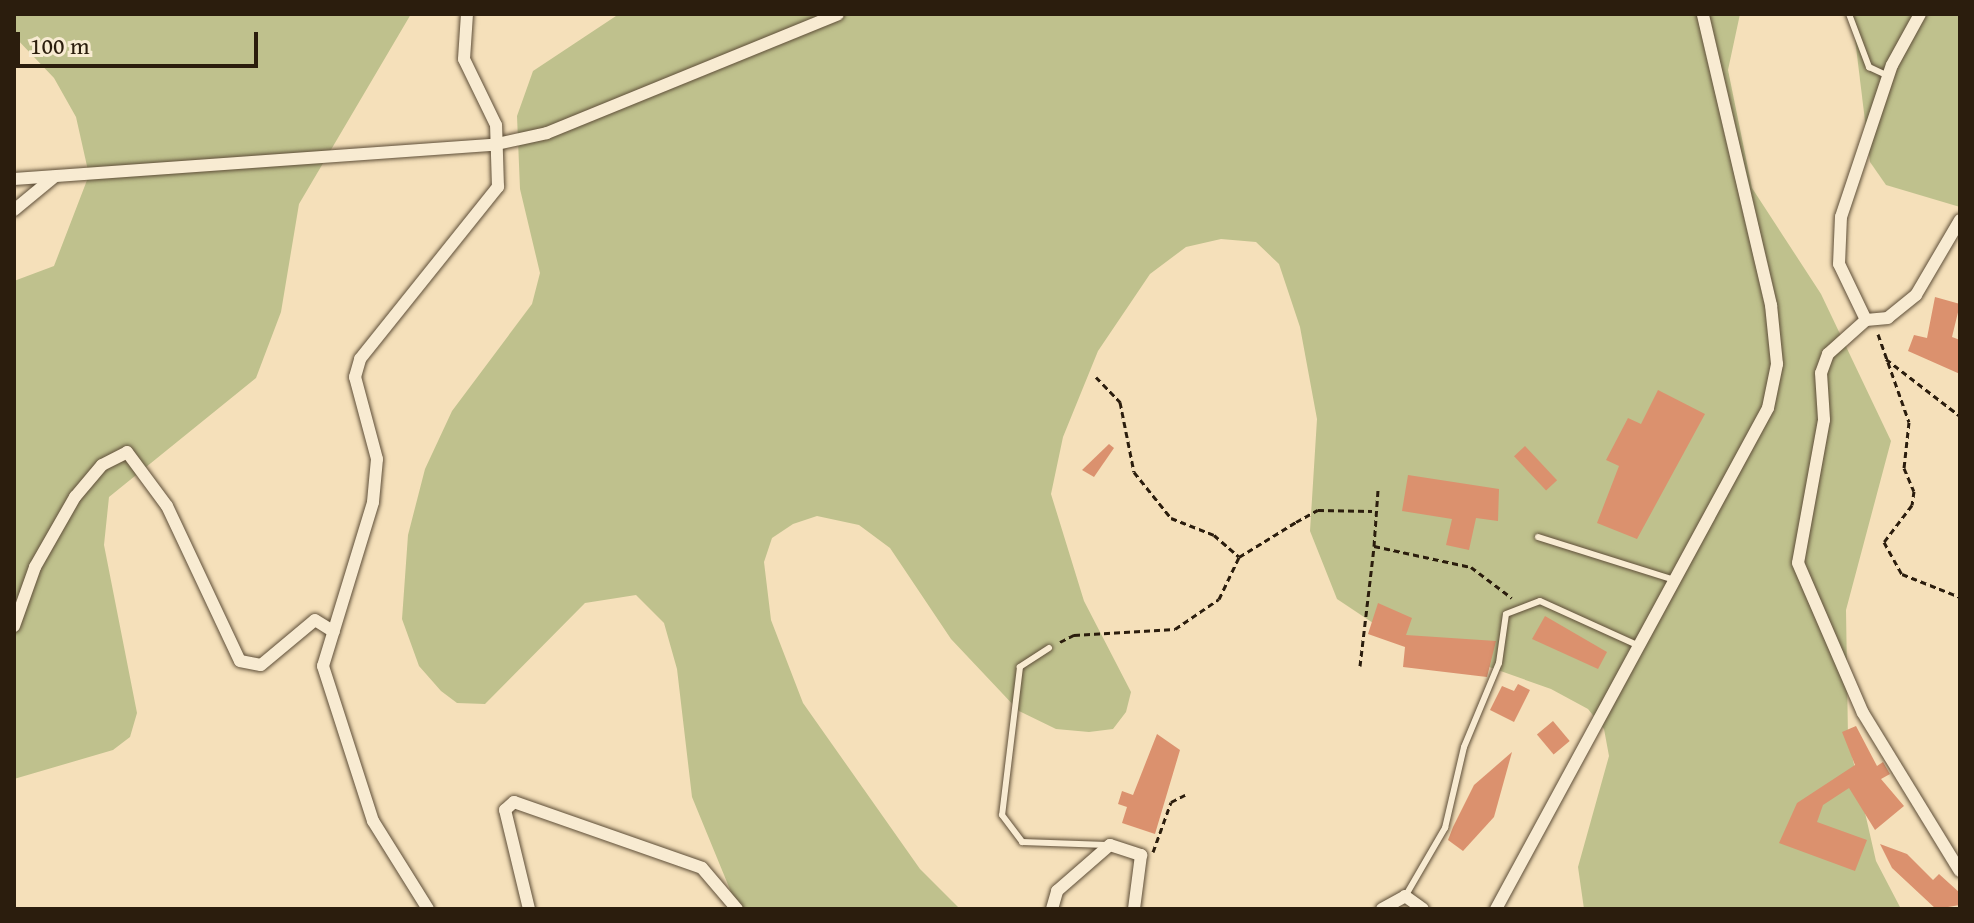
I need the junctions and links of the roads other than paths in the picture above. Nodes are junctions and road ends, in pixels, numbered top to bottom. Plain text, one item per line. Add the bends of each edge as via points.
1 (467, 14) edge
2 (838, 14) edge
3 (1703, 14) edge
4 (1849, 14) edge
5 (1920, 14) edge
6 (1888, 76) junction
7 (497, 144) junction
8 (54, 177) junction
9 (14, 179) edge
10 (14, 210) edge
11 (1960, 220) edge
12 (1871, 321) junction
13 (1538, 537) dead end
14 (1677, 581) junction
15 (14, 626) edge
16 (334, 632) junction
17 (1049, 648) road end
18 (1642, 648) junction
19 (1110, 845) junction
20 (1960, 871) edge
21 (1405, 896) junction
22 (428, 909) edge
23 (529, 909) edge
24 (737, 909) edge
25 (1052, 909) edge
26 (1134, 909) edge
27 (1382, 909) edge
28 (1423, 909) edge
29 (1496, 909) edge

1 - 7 street via 464,59
2 - 7 street via 547,133
3 - 14 street via 1771,305 1777,364 1768,408
4 - 6 lane via 1869,67
5 - 6 street
6 - 12 street via 1840,226 1839,264
7 - 8 street
7 - 16 street via 498,187 360,359 355,377 377,459 373,502
8 - 9 street
8 - 10 street
11 - 12 street via 1916,295
12 - 20 street via 1828,354 1821,373 1824,420 1798,563 1863,713
13 - 14 lane
14 - 18 street
15 - 16 street via 35,567 75,497 102,465 127,452 167,506 240,661 261,665 315,620
16 - 22 street via 323,666 368,808 414,897
17 - 19 lane via 1020,667 1002,815 1022,842
18 - 21 lane via 1540,601 1518,604 1506,614 1499,663 1464,747 1445,828
18 - 29 street
19 - 25 street via 1057,891
19 - 26 street via 1141,855
21 - 27 street
21 - 28 street
23 - 24 street via 505,810 514,802 702,868

